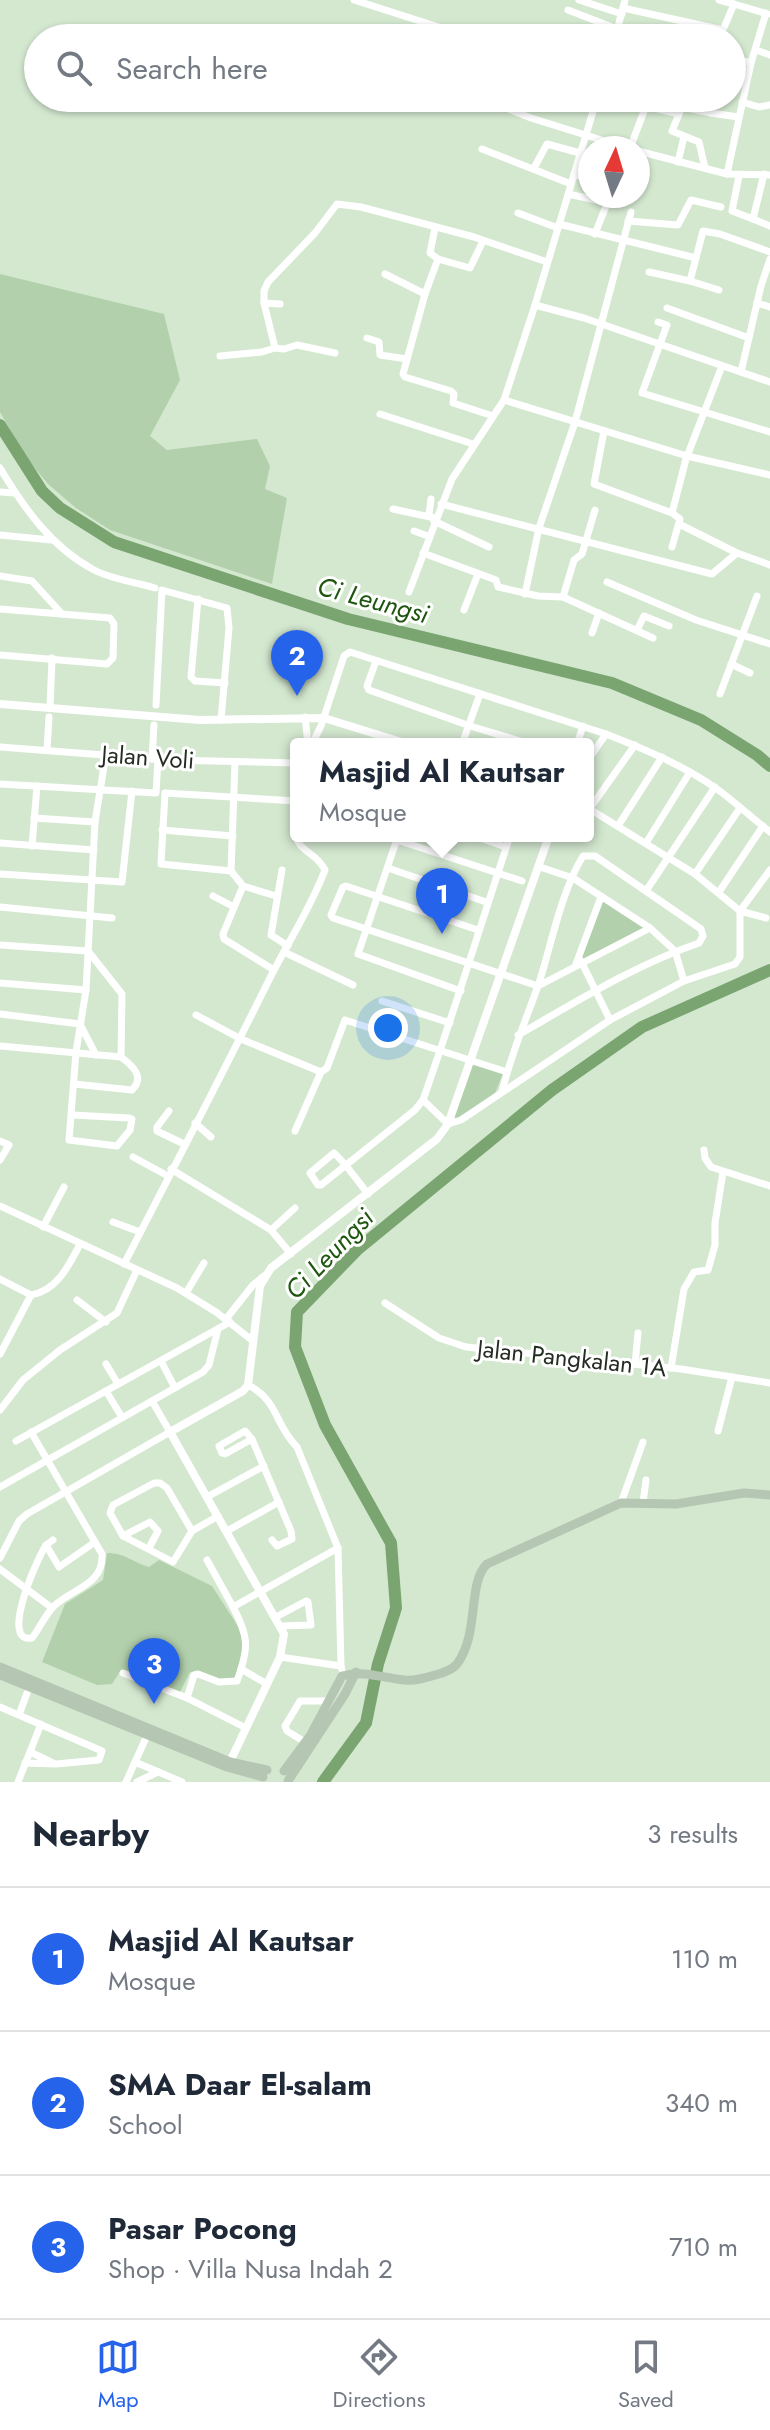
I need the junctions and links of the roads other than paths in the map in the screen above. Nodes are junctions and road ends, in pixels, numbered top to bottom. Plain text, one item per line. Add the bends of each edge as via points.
1 (354, 0) edge
2 (579, 0) edge
3 (719, 0) edge
4 (734, 4) junction
5 (623, 7) edge
6 (568, 10) dead end
7 (768, 14) edge
8 (429, 24) edge
9 (604, 24) edge
10 (697, 24) edge
11 (726, 24) edge
12 (756, 50) junction
13 (770, 55) edge
14 (746, 62) edge
15 (751, 63) junction
16 (746, 82) edge
17 (746, 103) edge
18 (770, 105) edge
19 (519, 112) edge
20 (593, 112) edge
21 (644, 112) edge
22 (671, 112) edge
23 (706, 112) edge
24 (739, 112) edge
25 (711, 113) joint
26 (679, 114) joint
27 (738, 117) junction
28 (586, 135) junction
29 (589, 136) edge
30 (634, 136) edge
31 (684, 137) junction
32 (482, 149) dead end
33 (578, 152) edge
34 (650, 154) edge
35 (578, 160) edge
36 (678, 162) junction
37 (534, 168) junction
38 (705, 168) junction
39 (574, 174) junction
40 (727, 174) junction
41 (767, 174) edge
42 (578, 176) edge
43 (739, 176) junction
44 (571, 184) junction
45 (568, 194) junction
46 (578, 196) edge
47 (721, 207) dead end
48 (605, 208) edge
49 (631, 212) dead end
50 (518, 213) dead end
51 (753, 219) junction
52 (628, 221) junction
53 (558, 226) junction
54 (770, 226) edge
55 (435, 228) junction
56 (595, 234) junction
57 (483, 241) junction
58 (624, 242) junction
59 (770, 252) edge
60 (696, 258) junction
61 (438, 259) junction
62 (770, 260) edge
63 (547, 262) junction
64 (649, 272) dead end
65 (385, 274) dead end
66 (690, 281) junction
67 (719, 290) dead end
68 (425, 294) junction
69 (264, 303) junction
70 (757, 303) junction
71 (280, 304) dead end
72 (535, 305) junction
73 (770, 307) edge
74 (667, 308) dead end
75 (676, 312) junction
76 (658, 322) dead end
77 (600, 324) junction
78 (667, 325) junction
79 (367, 338) dead end
80 (749, 338) junction
81 (657, 339) junction
82 (275, 348) junction
83 (335, 353) dead end
84 (220, 356) dead end
85 (407, 359) junction
86 (722, 366) junction
87 (741, 372) junction
88 (770, 382) edge
89 (504, 400) junction
90 (703, 413) junction
91 (380, 414) dead end
92 (493, 416) junction
93 (575, 422) junction
94 (604, 431) junction
95 (770, 432) edge
96 (473, 444) junction
97 (687, 456) junction
98 (0, 468) edge
99 (770, 475) edge
100 (0, 492) edge
101 (15, 493) junction
102 (431, 499) dead end
103 (441, 504) junction
104 (393, 509) dead end
105 (595, 510) dead end
106 (672, 513) junction
107 (432, 518) junction
108 (679, 524) junction
109 (539, 528) junction
110 (414, 531) dead end
111 (0, 535) edge
112 (428, 536) junction
113 (51, 540) junction
114 (586, 540) junction
115 (489, 547) dead end
116 (672, 547) dead end
117 (423, 553) junction
118 (737, 553) junction
119 (770, 565) edge
120 (478, 574) junction
121 (0, 576) edge
122 (607, 582) dead end
123 (155, 588) dead end
124 (409, 592) dead end
125 (525, 594) junction
126 (757, 596) dead end
127 (563, 597) junction
128 (198, 599) junction
129 (0, 609) edge
130 (464, 610) dead end
131 (599, 613) junction
132 (62, 614) junction
133 (669, 626) dead end
134 (637, 630) junction
135 (592, 633) dead end
136 (741, 636) junction
137 (653, 638) dead end
138 (770, 644) edge
139 (0, 655) edge
140 (52, 658) junction
141 (376, 661) junction
142 (731, 664) junction
143 (750, 673) dead end
144 (225, 683) junction
145 (480, 694) junction
146 (720, 694) dead end
147 (0, 704) edge
148 (156, 705) dead end
149 (50, 712) junction
150 (305, 717) junction
151 (324, 718) junction
152 (221, 720) junction
153 (154, 725) dead end
154 (470, 726) junction
155 (583, 726) junction
156 (606, 734) junction
157 (309, 738) edge
158 (313, 738) edge
159 (389, 738) edge
160 (465, 738) edge
161 (510, 738) edge
162 (579, 738) edge
163 (635, 745) junction
164 (0, 747) edge
165 (47, 750) junction
166 (594, 751) edge
167 (106, 754) junction
168 (662, 757) junction
169 (155, 759) junction
170 (235, 762) junction
171 (290, 763) edge
172 (690, 772) junction
173 (0, 784) edge
174 (37, 786) junction
175 (715, 787) junction
176 (100, 788) junction
177 (132, 791) junction
178 (234, 797) junction
179 (290, 801) edge
180 (594, 803) edge
181 (740, 808) junction
182 (594, 813) edge
183 (34, 818) junction
184 (95, 822) junction
185 (618, 826) junction
186 (767, 829) edge
187 (162, 830) junction
188 (233, 836) junction
189 (297, 842) edge
190 (397, 842) edge
191 (409, 842) edge
192 (491, 842) edge
193 (508, 842) edge
194 (547, 842) edge
195 (0, 843) edge
196 (646, 843) junction
197 (32, 846) junction
198 (506, 847) junction
199 (94, 850) junction
200 (669, 858) junction
201 (540, 867) junction
202 (388, 868) junction
203 (282, 870) dead end
204 (770, 870) edge
205 (231, 871) junction
206 (0, 874) edge
207 (495, 874) junction
208 (695, 874) junction
209 (573, 878) junction
210 (93, 881) junction
211 (522, 881) dead end
212 (243, 886) junction
213 (646, 891) junction
214 (719, 892) junction
215 (213, 896) dead end
216 (276, 896) junction
217 (378, 896) junction
218 (601, 897) junction
219 (486, 902) junction
220 (0, 907) edge
221 (234, 907) junction
222 (740, 911) junction
223 (92, 915) junction
224 (112, 918) dead end
225 (766, 918) dead end
226 (650, 928) junction
227 (367, 929) junction
228 (478, 930) junction
229 (0, 945) edge
230 (286, 949) junction
231 (88, 951) junction
232 (675, 951) junction
233 (469, 961) junction
234 (578, 962) junction
235 (274, 970) junction
236 (502, 972) junction
237 (684, 981) junction
238 (0, 983) edge
239 (353, 985) dead end
240 (538, 986) junction
241 (86, 990) junction
242 (461, 991) junction
243 (595, 991) junction
244 (382, 1001) dead end
245 (0, 1014) edge
246 (196, 1015) dead end
247 (610, 1020) junction
248 (450, 1023) junction
249 (80, 1024) junction
250 (518, 1035) junction
251 (241, 1039) junction
252 (0, 1046) edge
253 (441, 1050) junction
254 (76, 1052) junction
255 (96, 1055) junction
256 (121, 1057) junction
257 (470, 1060) junction
258 (321, 1072) junction
259 (507, 1072) junction
260 (74, 1084) junction
261 (502, 1092) junction
262 (423, 1100) junction
263 (169, 1111) dead end
264 (72, 1115) junction
265 (195, 1123) junction
266 (448, 1124) junction
267 (295, 1131) dead end
268 (211, 1137) dead end
269 (0, 1141) edge
270 (184, 1144) junction
271 (704, 1150) dead end
272 (133, 1157) dead end
273 (0, 1160) edge
274 (345, 1166) junction
275 (723, 1172) junction
276 (170, 1173) junction
277 (770, 1186) edge
278 (64, 1187) dead end
279 (368, 1194) junction
280 (0, 1206) edge
281 (295, 1208) dead end
282 (113, 1222) dead end
283 (43, 1227) junction
284 (271, 1230) junction
285 (140, 1232) junction
286 (80, 1244) junction
287 (291, 1254) junction
288 (204, 1263) dead end
289 (124, 1264) junction
290 (137, 1270) junction
291 (264, 1276) junction
292 (0, 1279) edge
293 (186, 1293) junction
294 (31, 1295) junction
295 (77, 1300) dead end
296 (385, 1303) dead end
297 (228, 1321) junction
298 (106, 1322) junction
299 (218, 1329) junction
300 (638, 1333) dead end
301 (253, 1341) junction
302 (0, 1354) edge
303 (161, 1361) junction
304 (106, 1364) dead end
305 (635, 1364) junction
306 (671, 1368) junction
307 (732, 1377) junction
308 (770, 1383) edge
309 (118, 1384) junction
310 (248, 1385) junction
311 (175, 1388) junction
312 (106, 1391) junction
313 (152, 1401) junction
314 (0, 1410) edge
315 (120, 1414) dead end
316 (718, 1431) dead end
317 (31, 1432) junction
318 (170, 1432) junction
319 (252, 1439) dead end
320 (16, 1441) dead end
321 (643, 1442) dead end
322 (48, 1461) junction
323 (264, 1466) junction
324 (646, 1480) dead end
325 (0, 1487) edge
326 (66, 1492) junction
327 (770, 1495) edge
328 (207, 1497) junction
329 (279, 1502) junction
330 (643, 1502) junction
331 (621, 1503) junction
332 (218, 1516) junction
333 (192, 1531) junction
334 (227, 1531) junction
335 (291, 1531) dead end
336 (123, 1536) junction
337 (95, 1542) junction
338 (149, 1548) junction
339 (338, 1548) junction
340 (0, 1558) edge
341 (207, 1560) dead end
342 (0, 1569) edge
343 (23, 1585) junction
344 (261, 1591) junction
345 (233, 1607) junction
346 (52, 1608) junction
347 (8, 1613) dead end
348 (276, 1617) junction
349 (281, 1626) junction
350 (9, 1628) dead end
351 (280, 1657) junction
352 (0, 1667) edge
353 (241, 1669) junction
354 (342, 1671) junction
355 (361, 1672) junction
356 (123, 1673) dead end
357 (0, 1675) edge
358 (351, 1682) junction
359 (267, 1684) junction
360 (29, 1687) junction
361 (187, 1698) junction
362 (328, 1701) junction
363 (0, 1707) edge
364 (19, 1715) junction
365 (41, 1724) junction
366 (246, 1728) junction
367 (147, 1734) junction
368 (305, 1742) junction
369 (30, 1752) junction
370 (135, 1762) junction
371 (25, 1763) junction
372 (56, 1764) junction
373 (229, 1765) junction
374 (284, 1771) junction
375 (158, 1772) junction
376 (264, 1776) edge
377 (18, 1782) edge
378 (126, 1782) edge
379 (137, 1782) edge
380 (182, 1782) edge
381 (288, 1782) edge

1 - 8 street
2 - 5 street
3 - 4 street
4 - 7 street
4 - 11 street
5 - 10 street
6 - 9 street
7 - 12 street
12 - 13 street
12 - 15 street
14 - 15 street
15 - 16 street
17 - 18 street
19 - 28 street
20 - 28 street
21 - 30 street
22 - 26 street
23 - 25 street
24 - 27 street
25 - 27 street
26 - 31 street via 672,132
27 - 40 street
28 - 29 street
31 - 36 street
31 - 38 street via 700,143
32 - 37 street
33 - 37 street via 546,144
34 - 36 street
35 - 39 street
36 - 38 street
37 - 44 street
38 - 40 street
39 - 42 street
39 - 44 street
40 - 43 street
41 - 43 street
41 - 51 street
43 - 51 street via 732,211
44 - 45 street
45 - 46 street
45 - 53 street
47 - 52 street via 691,200 679,225
48 - 56 street
49 - 52 street
50 - 53 street
51 - 54 street
52 - 58 street
53 - 56 street
53 - 63 street
55 - 57 street
55 - 61 street via 429,252
55 - 69 street via 336,205 268,282
56 - 58 street
57 - 61 street via 470,267
57 - 63 street
58 - 60 street
58 - 77 street
59 - 60 street via 704,230
60 - 66 street
61 - 68 street
62 - 70 street
63 - 72 street
64 - 66 street
65 - 68 street
66 - 67 street
68 - 85 street
69 - 71 street
69 - 82 street
70 - 73 street
70 - 80 street
72 - 77 street
72 - 89 street
74 - 75 street
75 - 78 street
75 - 80 street
76 - 78 street
77 - 81 street
77 - 93 street
78 - 81 street
79 - 85 street via 379,342 380,355
80 - 87 street
81 - 86 street
81 - 90 street via 642,393
82 - 83 street via 297,345
82 - 84 street
85 - 92 street via 405,377 451,391 453,403
86 - 87 street
86 - 90 street
87 - 88 street
89 - 92 street
89 - 93 street
90 - 95 street
90 - 97 street
91 - 96 street
92 - 96 street
93 - 94 street
93 - 109 street
94 - 97 street
94 - 106 street via 594,484
96 - 103 street
97 - 99 street
97 - 106 street
98 - 101 street
100 - 101 street
101 - 113 street
102 - 107 street
103 - 107 street
103 - 109 street
104 - 107 street
105 - 114 street
106 - 108 street via 679,516
107 - 112 street
107 - 115 street
108 - 116 street
108 - 118 street
109 - 114 street
109 - 125 street
110 - 112 street
111 - 113 street
112 - 117 street
113 - 123 street via 95,571
114 - 118 street via 712,574
114 - 127 street
117 - 120 street
117 - 124 street
118 - 119 street
120 - 125 street via 496,580 500,588
120 - 130 street
121 - 132 street via 32,581
122 - 136 street
125 - 127 street
126 - 136 street
127 - 131 street
128 - 144 street via 227,609
128 - 144 street via 191,679
128 - 148 street via 162,590
129 - 132 street
131 - 134 street
131 - 135 street
132 - 140 street via 112,619 113,658 107,664
133 - 134 street via 645,616
134 - 137 street
136 - 138 street
136 - 142 street
139 - 140 street
140 - 149 street
141 - 145 street
141 - 151 street via 345,654
141 - 154 street via 369,690
142 - 143 street
142 - 146 street
144 - 152 street
145 - 154 street
145 - 155 street
147 - 149 street
149 - 152 street
149 - 165 street
150 - 151 street
150 - 152 street
150 - 157 street
151 - 158 street
151 - 159 street
153 - 169 street
154 - 160 street
154 - 161 street
155 - 156 street
155 - 162 street
156 - 163 street
156 - 166 street
163 - 168 street
163 - 180 street
164 - 165 street, Jalan Voli
165 - 167 street, Jalan Voli
167 - 169 street, Jalan Voli
167 - 176 street
168 - 172 street
168 - 185 street
169 - 170 street, Jalan Voli
169 - 177 street via 156,793
170 - 171 street, Jalan Voli
170 - 178 street
172 - 175 street
172 - 196 street
173 - 174 street
174 - 176 street
174 - 183 street
175 - 181 street
175 - 200 street
176 - 177 street
176 - 184 street
177 - 210 street via 124,879
178 - 179 street
178 - 187 street via 165,793
178 - 188 street
181 - 186 street
181 - 208 street
182 - 185 street
183 - 184 street
183 - 197 street
184 - 199 street
185 - 196 street
186 - 214 street
187 - 188 street
187 - 205 street via 161,864
188 - 205 street
189 - 230 street via 325,870
190 - 202 street
191 - 207 street
192 - 198 street
193 - 198 street
194 - 201 street
195 - 197 street
196 - 200 street
197 - 199 street
198 - 207 street
199 - 210 street
200 - 208 street
200 - 213 street
201 - 209 street
201 - 236 street
202 - 217 street
202 - 219 street
203 - 216 street
204 - 222 street
205 - 212 street
206 - 210 street
207 - 211 street
207 - 219 street
208 - 214 street
209 - 213 street via 583,856 592,855
209 - 218 street
209 - 240 street
210 - 223 street
212 - 216 street
212 - 221 street
213 - 232 street via 703,933 699,943
214 - 222 street
215 - 221 street
216 - 230 street via 271,935
217 - 227 street
217 - 227 street via 344,886 331,915
217 - 228 street
218 - 226 street
218 - 234 street
219 - 228 street
220 - 223 street
221 - 235 street via 224,939
222 - 225 street
222 - 237 street via 738,961
223 - 224 street
223 - 231 street
226 - 232 street
226 - 234 street
227 - 233 street
227 - 242 street via 359,956
228 - 233 street
229 - 231 street
230 - 235 street
230 - 239 street
231 - 241 street
231 - 256 street via 122,994
232 - 237 street
232 - 243 street
233 - 236 street
233 - 242 street
234 - 240 street
234 - 243 street
235 - 251 street
236 - 240 street
236 - 257 street
237 - 247 street
238 - 241 street
240 - 250 street
241 - 249 street
242 - 248 street
243 - 247 street
243 - 250 street
244 - 248 street
245 - 249 street
246 - 251 street
247 - 261 street
248 - 253 street
249 - 254 street
249 - 255 street
250 - 259 street
251 - 258 street
251 - 265 street
252 - 254 street
253 - 257 street
253 - 258 street via 345,1020
253 - 262 street
254 - 255 street
254 - 260 street
255 - 256 street
256 - 260 street via 139,1077 132,1090
257 - 259 street
257 - 266 street
258 - 267 street
259 - 261 street
260 - 264 street
261 - 266 street
262 - 266 street
262 - 274 street
263 - 270 street via 157,1131
264 - 264 street via 70,1142 117,1146 132,1125 129,1118
265 - 268 street
265 - 270 street
266 - 279 street via 437,1139
269 - 273 street via 9,1145
270 - 276 street
271 - 275 street via 707,1164
272 - 276 street
274 - 274 street via 321,1185 310,1174 331,1153
274 - 279 street
275 - 277 street
275 - 306 street via 715,1245 708,1270 694,1272 684,1289
276 - 284 street
276 - 285 street
278 - 283 street
279 - 287 street
280 - 283 street
281 - 284 street
282 - 285 street
283 - 286 street
284 - 287 street
285 - 289 street
286 - 289 street
286 - 294 street via 67,1270 46,1292
287 - 291 street
288 - 293 street
289 - 290 street
290 - 293 street
290 - 298 street via 120,1307
291 - 297 street
291 - 301 street
292 - 294 street
293 - 297 street
294 - 302 street
295 - 298 street
296 - 305 street, Jalan Pangkalan 1A via 439,1338 466,1347
297 - 299 street
297 - 301 street
298 - 314 street via 23,1380
299 - 303 street
299 - 311 street via 209,1365
300 - 305 street
301 - 310 street
303 - 309 street
303 - 311 street
304 - 309 street
305 - 306 street, Jalan Pangkalan 1A
306 - 307 street, Jalan Pangkalan 1A
307 - 308 street, Jalan Pangkalan 1A
307 - 316 street
309 - 312 street
310 - 318 street
310 - 339 street via 268,1398 279,1425 297,1447
311 - 313 street
312 - 315 street
312 - 317 street
313 - 318 street
313 - 322 street
317 - 320 street
317 - 322 street
318 - 326 street
318 - 328 street
319 - 323 street
321 - 331 street
322 - 325 street
322 - 326 street
323 - 328 street
323 - 329 street
324 - 330 street
326 - 337 street
326 - 340 street via 19,1521
327 - 330 main road
328 - 332 street
329 - 334 street
329 - 335 street
330 - 331 main road
331 - 355 main road via 487,1564 476,1579 472,1628 456,1665 444,1673 405,1680
332 - 333 street
332 - 334 street
333 - 336 street via 167,1488 157,1483 111,1508
333 - 338 street via 173,1562
334 - 344 street
336 - 338 street
336 - 338 street via 151,1523 158,1531
337 - 343 street via 59,1567 49,1542
337 - 346 street via 102,1554 99,1576
339 - 344 street
339 - 354 street
341 - 345 street
342 - 343 street
343 - 346 street
343 - 347 street
344 - 345 street
344 - 348 street
345 - 353 street via 247,1633
346 - 350 street via 32,1638 15,1636
348 - 349 street
348 - 349 street via 308,1602 311,1625
349 - 351 street
351 - 354 street
351 - 359 street
352 - 360 main road
353 - 359 street
353 - 361 street via 237,1681 230,1683 194,1675
354 - 355 main road
354 - 358 street
354 - 362 main road
355 - 358 main road
356 - 361 street
357 - 360 main road
358 - 381 main road
359 - 366 street
360 - 364 street
360 - 367 main road
361 - 366 street
362 - 368 main road
362 - 368 street via 300,1701 285,1726
363 - 364 street
364 - 365 street
365 - 369 street
365 - 372 street via 102,1751 99,1760
366 - 373 street
367 - 370 street
367 - 373 main road
368 - 374 main road
369 - 371 street
369 - 372 street
370 - 375 street
370 - 378 street
371 - 372 street
371 - 377 street
373 - 376 main road
374 - 376 main road via 278,1767
374 - 381 main road
375 - 379 street
375 - 380 street

